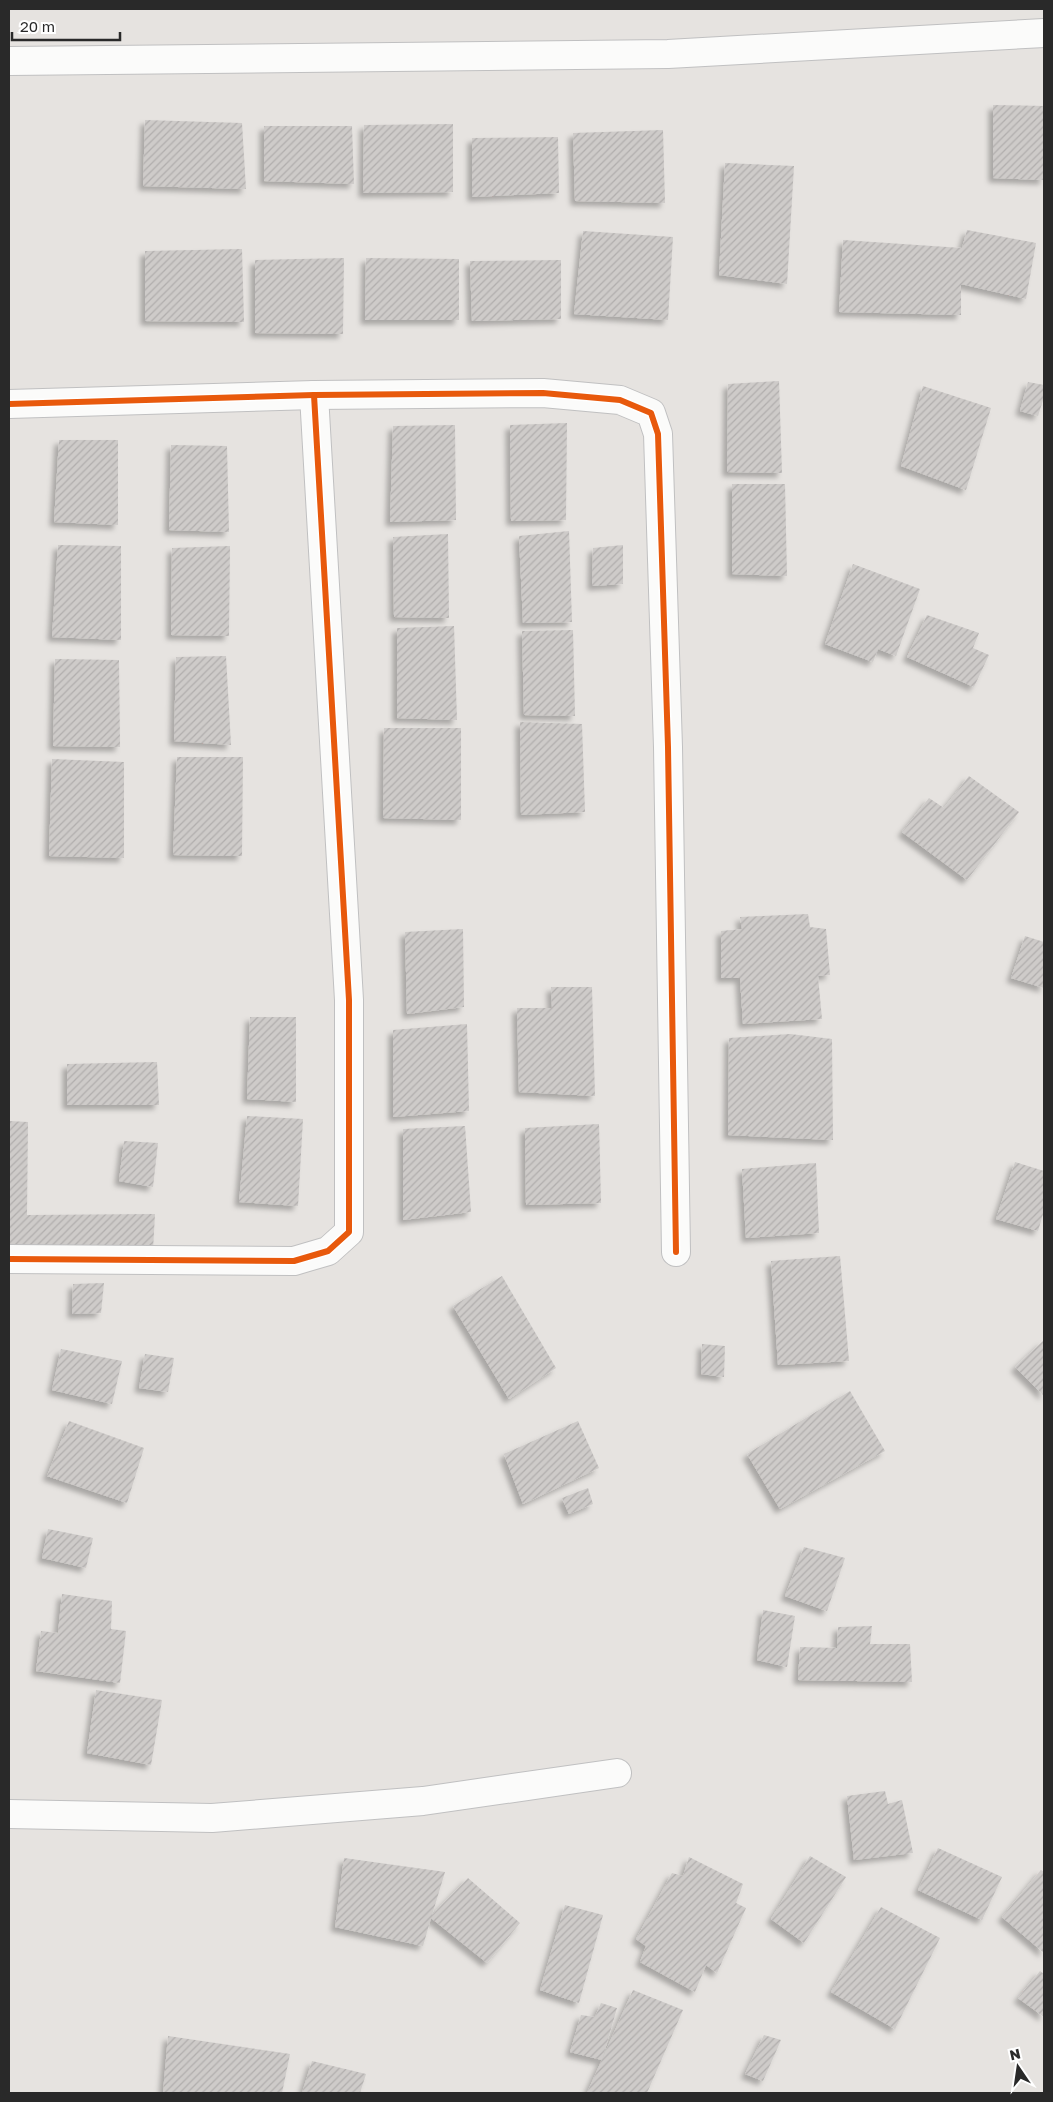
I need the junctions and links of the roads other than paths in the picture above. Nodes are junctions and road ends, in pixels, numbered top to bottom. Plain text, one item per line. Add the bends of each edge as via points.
1 (1044, 33) edge
2 (9, 61) edge
3 (314, 395) junction
4 (9, 404) edge
5 (676, 1252) dead end
6 (9, 1259) edge
7 (617, 1773) dead end
8 (9, 1814) edge

1 - 2 street via 668,54
3 - 4 street
3 - 5 street via 543,393 620,400 651,413 658,434 668,738
3 - 6 street via 349,1000 349,1232 328,1251 294,1260
7 - 8 street via 423,1801 212,1818

